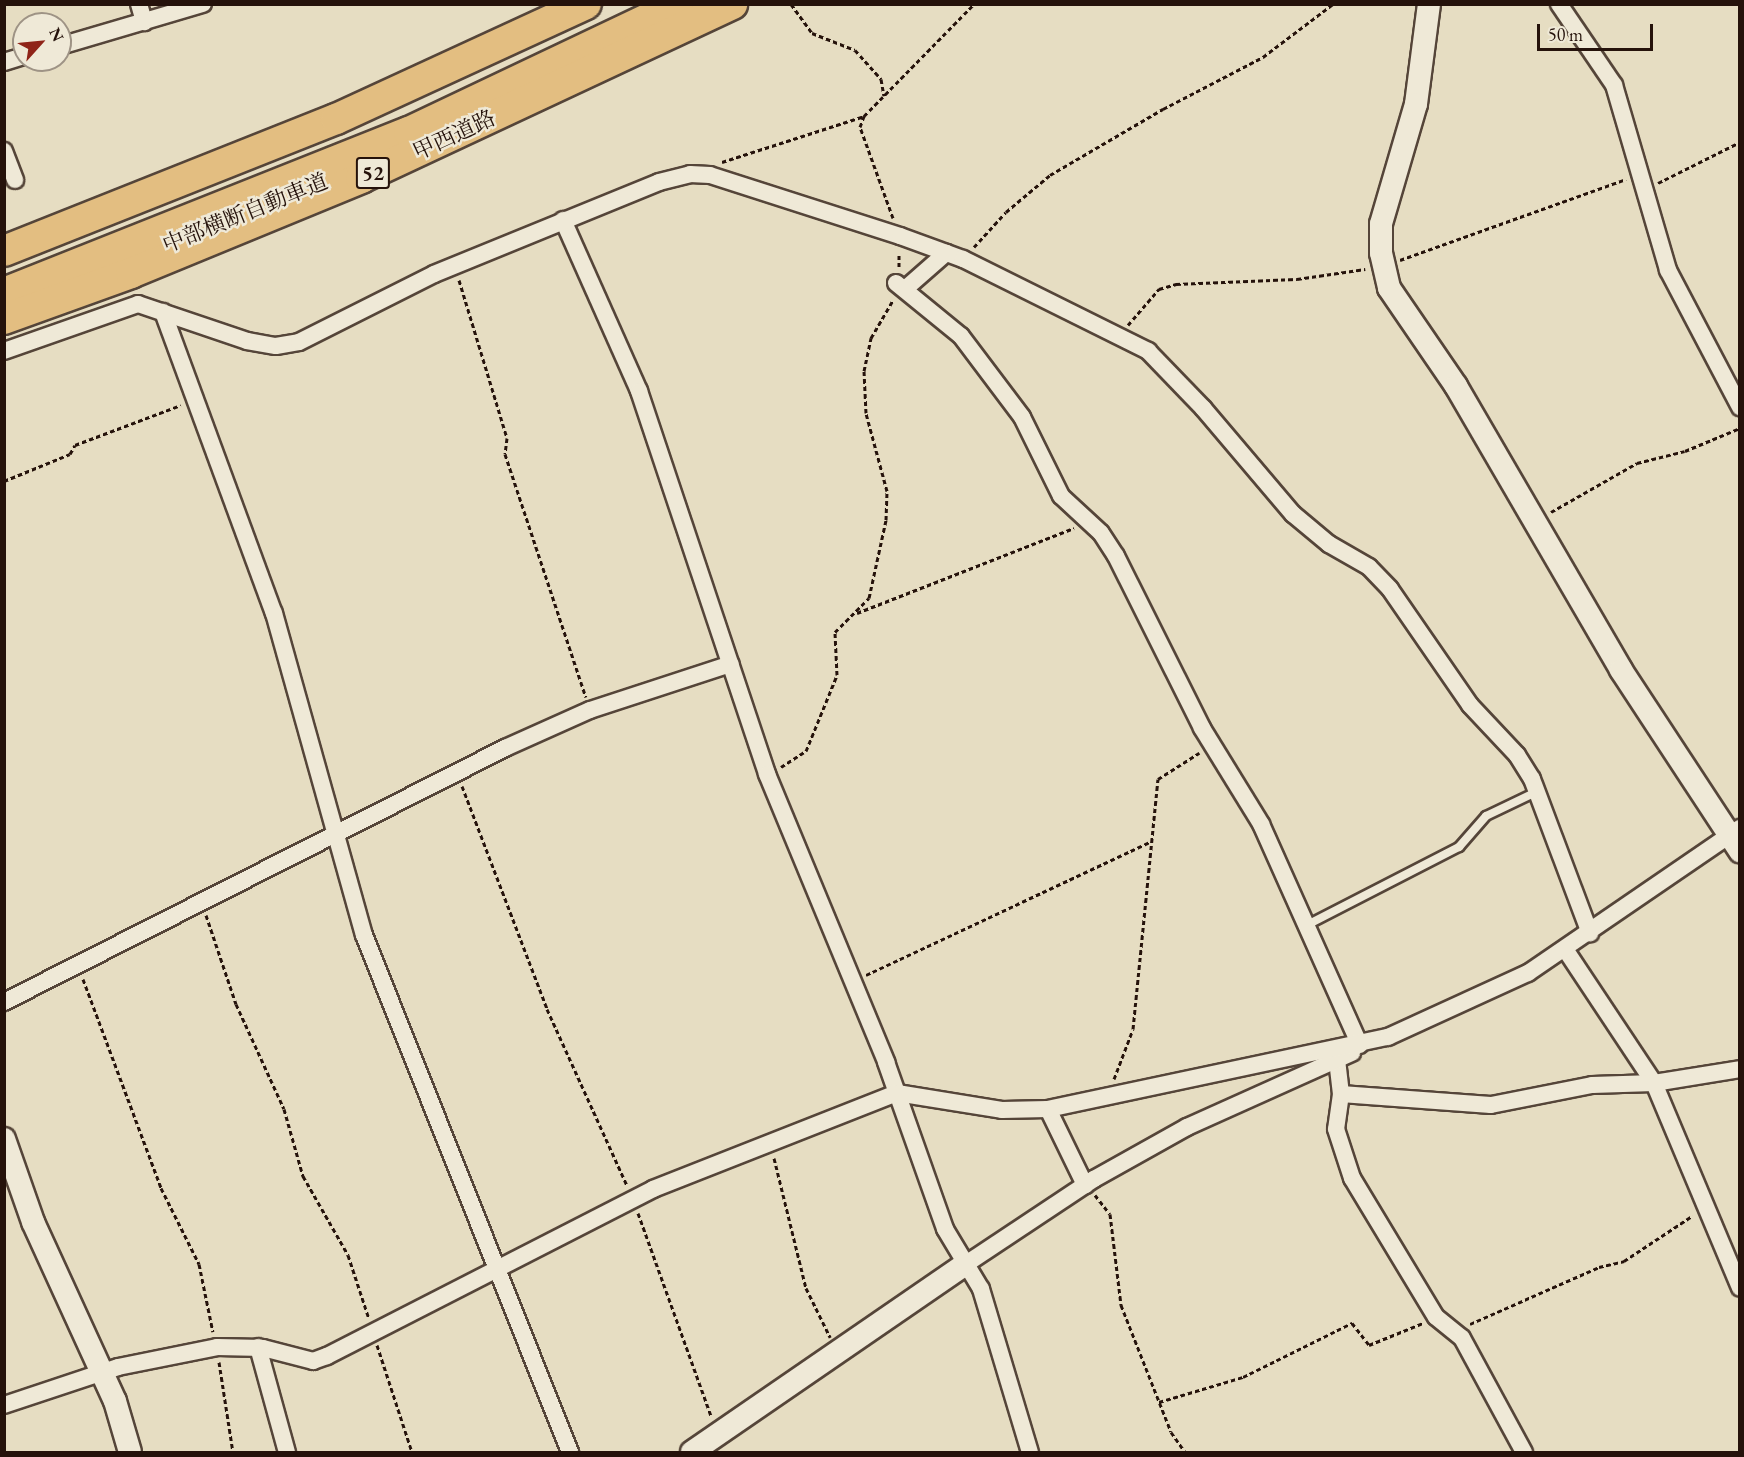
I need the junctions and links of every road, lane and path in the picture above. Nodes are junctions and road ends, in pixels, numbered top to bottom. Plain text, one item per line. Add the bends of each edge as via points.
1 (139, 4) edge
2 (203, 4) edge
3 (586, 4) edge
4 (678, 4) edge
5 (709, 4) edge
6 (732, 4) edge
7 (791, 4) edge
8 (974, 4) edge
9 (1333, 4) edge
10 (1430, 4) edge
11 (1559, 4) edge
12 (144, 22) junction
13 (72, 43) edge
14 (884, 96) junction
15 (864, 116) junction
16 (1740, 142) edge
17 (4, 151) edge
18 (690, 174) junction
19 (15, 180) dead end
20 (1643, 191) junction
21 (563, 220) junction
22 (900, 236) junction
23 (4, 251) edge
24 (946, 254) junction
25 (963, 260) junction
26 (454, 266) junction
27 (901, 286) junction
28 (4, 293) edge
29 (4, 306) edge
30 (163, 312) junction
31 (4, 319) edge
32 (4, 351) edge
33 (197, 399) junction
34 (1740, 407) edge
35 (1740, 428) edge
36 (4, 481) edge
37 (1535, 521) junction
38 (1089, 524) junction
39 (855, 614) junction
40 (731, 664) junction
41 (590, 710) junction
42 (1212, 745) junction
43 (458, 774) junction
44 (767, 774) junction
45 (1536, 792) junction
46 (336, 837) junction
47 (1735, 838) edge
48 (1152, 841) junction
49 (202, 905) junction
50 (1309, 924) junction
51 (1590, 933) junction
52 (1565, 949) junction
53 (78, 966) junction
54 (850, 982) junction
55 (4, 1002) edge
56 (1388, 1037) junction
57 (1360, 1045) junction
58 (1336, 1055) junction
59 (1740, 1069) edge
60 (1654, 1083) junction
61 (897, 1093) junction
62 (1108, 1094) junction
63 (1341, 1094) junction
64 (1048, 1109) junction
65 (4, 1139) edge
66 (771, 1145) junction
67 (1085, 1185) junction
68 (633, 1198) junction
69 (1706, 1207) junction
70 (966, 1264) junction
71 (496, 1267) junction
72 (1740, 1288) edge
73 (1436, 1317) junction
74 (373, 1333) junction
75 (1457, 1334) junction
76 (217, 1347) junction
77 (258, 1347) junction
78 (837, 1352) junction
79 (103, 1373) junction
80 (1159, 1402) junction
81 (4, 1405) edge
82 (717, 1435) junction
83 (130, 1452) edge
84 (233, 1452) edge
85 (286, 1452) edge
86 (412, 1452) edge
87 (570, 1452) edge
88 (692, 1452) edge
89 (1030, 1452) edge
90 (1185, 1452) edge
91 (1524, 1452) edge

1 - 12 street
2 - 12 street
3 - 23 highway via 336,119
4 - 28 highway, 中部横断自動車道 via 409,132
5 - 29 highway, 中部横断自動車道 via 413,144
6 - 31 highway, 甲西道路 / 52 via 361,178 131,273
7 - 14 path via 812,33 855,50 881,79
8 - 14 path
9 - 25 path via 1263,57 1182,98 1050,176 1006,212
10 - 37 street via 1427,50 1381,224 1381,253 1389,288 1456,386
11 - 20 street via 1614,85
12 - 13 street
14 - 15 path
15 - 18 path
15 - 22 path via 860,127 863,143
16 - 20 path
17 - 19 street
18 - 21 street
18 - 22 street via 710,175
20 - 34 street via 1668,270
21 - 26 street
21 - 40 street via 639,391
22 - 24 street
22 - 27 path
24 - 25 street
24 - 27 street
25 - 45 street via 1148,351 1203,408 1293,514 1329,544 1369,567 1390,589 1470,705 1517,755
26 - 30 street via 287,344 247,341
26 - 41 path via 507,438 505,454
27 - 38 street via 961,336 1022,417 1061,496
27 - 39 path via 871,338 864,371 866,413 887,491 886,520 869,598
30 - 32 street via 138,304
30 - 33 street
33 - 36 path via 75,445 70,454
33 - 46 street via 274,613
35 - 37 path via 1685,451 1636,463
37 - 47 street
38 - 39 path via 1038,540
38 - 42 street via 1116,556
39 - 44 path via 835,632 837,675 806,751
40 - 41 street
40 - 44 street
41 - 43 street
42 - 48 path via 1158,779
42 - 50 street via 1261,824
43 - 46 street
43 - 68 path via 547,1009
44 - 54 street
45 - 50 lane via 1486,816 1459,848
45 - 51 street
46 - 49 street
46 - 71 street via 364,935
47 - 51 street
48 - 54 path
48 - 62 path via 1133,1029
49 - 53 street
49 - 74 path via 236,1004 284,1109 303,1176 348,1255
50 - 57 street
51 - 52 street
52 - 56 street via 1467,1004
52 - 60 street
53 - 55 street
53 - 76 path via 161,1188 199,1264
54 - 61 street
56 - 57 street
56 - 58 street
57 - 58 street
58 - 62 street
58 - 63 street
58 - 67 street via 1186,1127
59 - 60 street
60 - 63 street via 1592,1085 1491,1105
60 - 69 street
61 - 64 street via 1002,1110
61 - 66 street
61 - 70 street via 945,1229
62 - 64 street
63 - 73 street via 1336,1129 1352,1178
64 - 67 street
65 - 79 street via 33,1222
66 - 68 street
66 - 78 path via 806,1288
67 - 70 street
67 - 80 path via 1110,1214 1121,1305
68 - 71 street
68 - 82 path
69 - 72 street
69 - 75 path via 1624,1261 1599,1266 1466,1326
70 - 78 street
70 - 89 street via 981,1289
71 - 74 street
71 - 87 street
73 - 75 street
73 - 80 path via 1369,1345 1352,1323 1243,1377
74 - 77 street via 313,1361
74 - 86 path
75 - 91 street
76 - 77 street
76 - 79 street
76 - 84 path
77 - 85 street
78 - 82 street
79 - 81 street
79 - 83 street
80 - 90 path
82 - 88 street

